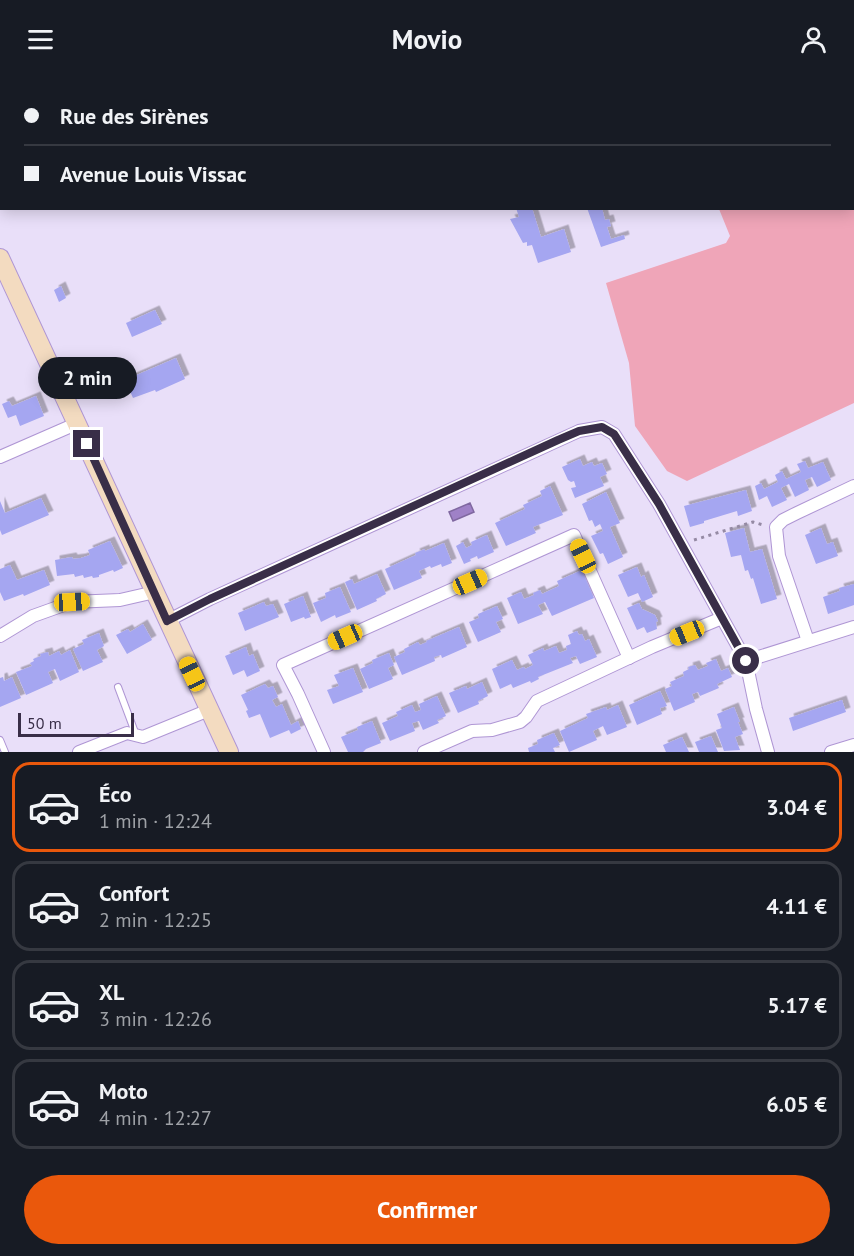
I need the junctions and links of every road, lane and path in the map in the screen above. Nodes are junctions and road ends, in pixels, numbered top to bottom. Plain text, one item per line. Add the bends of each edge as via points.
1 (0, 258) edge
2 (78, 423) junction
3 (0, 457) edge
4 (854, 486) edge
5 (776, 528) junction
6 (681, 544) junction
7 (154, 592) junction
8 (722, 618) junction
9 (167, 621) junction
10 (854, 627) edge
11 (0, 636) edge
12 (808, 641) junction
13 (629, 658) junction
14 (746, 661) junction
15 (118, 687) dead end
16 (209, 710) junction
17 (136, 735) junction
18 (0, 740) edge
19 (854, 745) edge
20 (5, 752) edge
21 (79, 752) edge
22 (229, 752) edge
23 (324, 752) edge
24 (424, 752) edge
25 (768, 752) edge
26 (831, 752) edge

1 - 2 main road
2 - 3 street
2 - 7 main road
4 - 5 street via 783,520
5 - 6 path via 753,522
5 - 12 street via 779,556
6 - 8 street
6 - 9 street via 614,434 602,427 579,431 484,473
7 - 9 main road
7 - 11 street via 120,600 72,602 33,616
8 - 13 street
8 - 14 street
9 - 16 main road
10 - 12 street
12 - 14 street
13 - 23 street via 574,535 283,665
13 - 24 street via 537,702 520,722 472,731
14 - 25 street
15 - 17 lane
16 - 17 street via 143,737
16 - 22 main road
17 - 21 street via 127,733
18 - 20 lane
19 - 26 street

